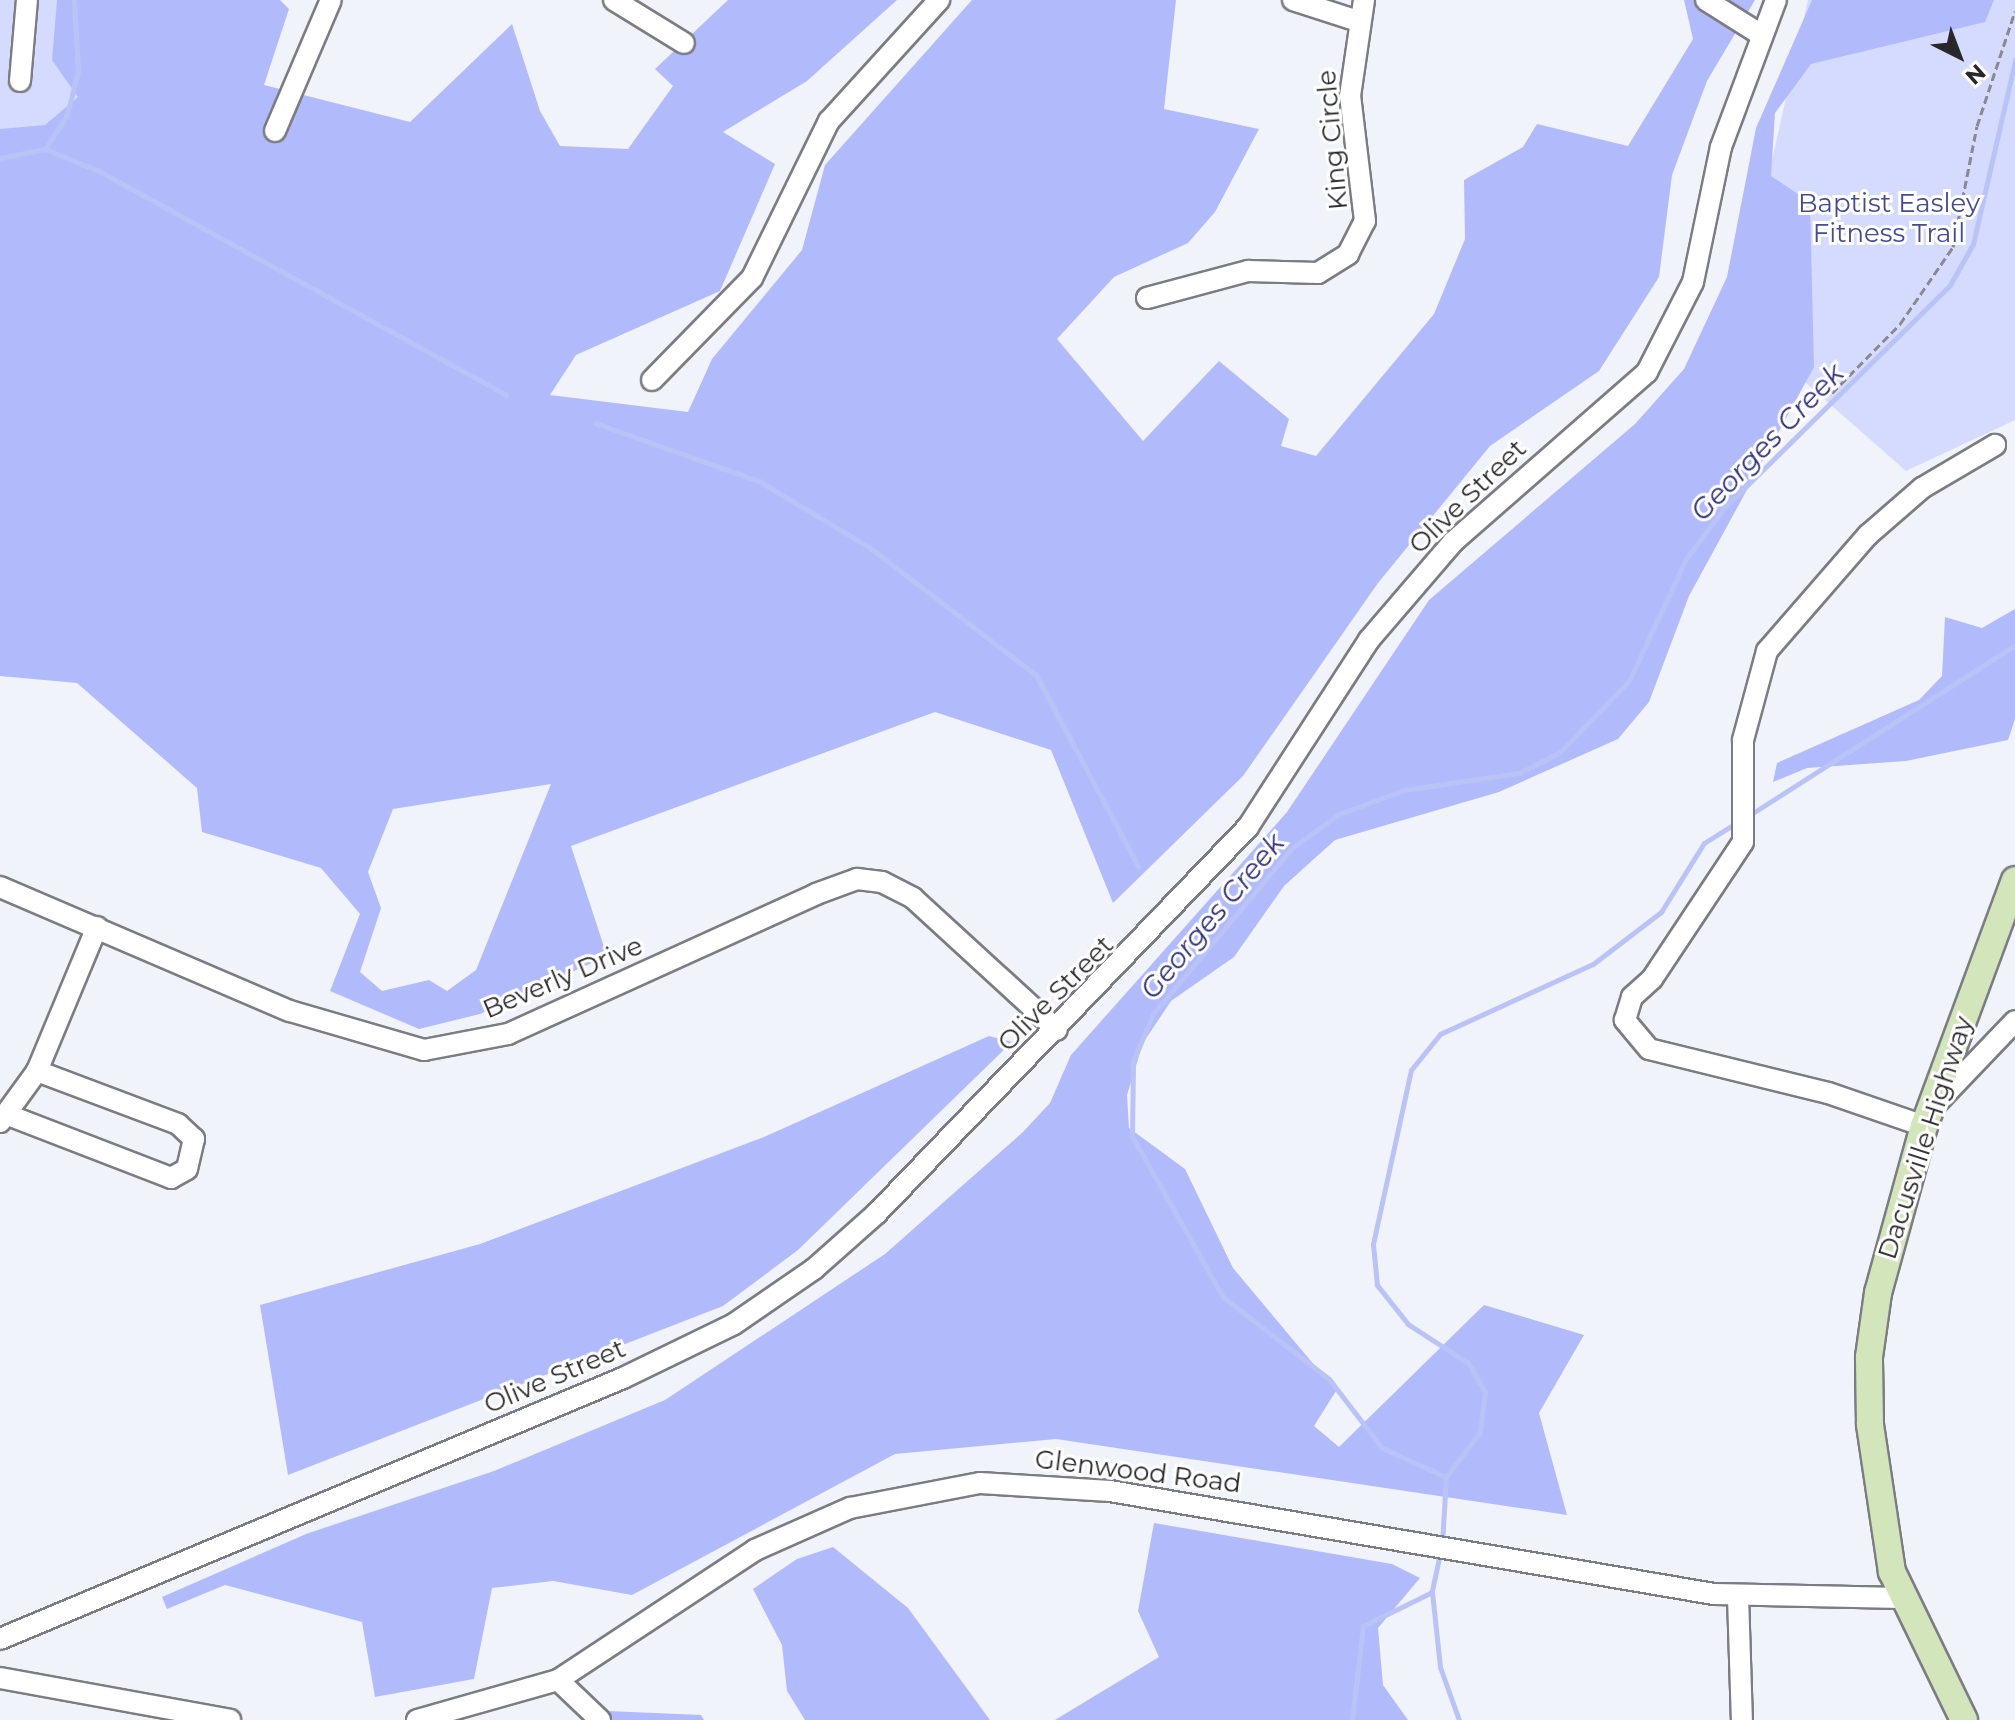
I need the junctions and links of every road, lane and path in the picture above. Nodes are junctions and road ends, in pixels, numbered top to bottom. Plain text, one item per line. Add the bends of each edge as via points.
1 (27, 0) edge
2 (331, 0) edge
3 (614, 0) edge
4 (939, 0) edge
5 (1293, 0) edge
6 (1364, 0) edge
7 (1706, 0) edge
8 (1776, 0) edge
9 (2015, 11) edge
10 (1358, 21) junction
11 (1760, 34) junction
12 (684, 43) dead end
13 (20, 81) dead end
14 (275, 131) dead end
15 (1147, 298) dead end
16 (652, 380) dead end
17 (1832, 393) dead end
18 (1995, 445) dead end
19 (2015, 880) edge
20 (0, 887) edge
21 (97, 927) junction
22 (2015, 1021) edge
23 (1057, 1030) junction
24 (37, 1071) junction
25 (1928, 1117) junction
26 (4, 1118) edge
27 (1738, 1596) junction
28 (1902, 1598) junction
29 (0, 1639) edge
30 (0, 1678) edge
31 (558, 1680) junction
32 (230, 1720) edge
33 (417, 1720) edge
34 (600, 1720) edge
35 (1742, 1720) edge
36 (1964, 1720) edge

1 - 13 street
2 - 14 street
3 - 12 street
4 - 16 street via 829,121 752,278
5 - 10 street
6 - 10 street, King Circle
7 - 11 street
8 - 11 street, Olive Street
9 - 17 path via 1977,126 1953,247 1900,324
10 - 15 street, King Circle via 1350,96 1365,221 1348,254 1318,273 1248,271
11 - 23 street, Olive Street via 1721,147 1693,282 1647,372 1453,542 1369,640 1248,827
18 - 25 street via 1902,504 1784,629 1754,683 1743,767 1743,842 1661,967 1632,997 1625,1020 1631,1036 1649,1049
19 - 25 main road, Dacusville Highway
20 - 21 street, Beverly Drive
21 - 23 street, Beverly Drive via 290,1011 424,1050 508,1034 857,879 913,898
21 - 24 street
22 - 25 street
23 - 29 street, Olive Street via 876,1214 814,1269 734,1324 623,1378
24 - 26 street
24 - 26 street via 178,1124 194,1139 187,1169 171,1178
25 - 28 main road, Dacusville Highway via 1878,1293 1869,1357 1881,1518
27 - 28 street, Glenwood Road
27 - 31 street, Glenwood Road via 1110,1491 980,1483 925,1488 850,1508 755,1550
27 - 35 street
28 - 36 main road, Dacusville Highway
30 - 32 street
31 - 33 street, Glenwood Road
31 - 34 street

